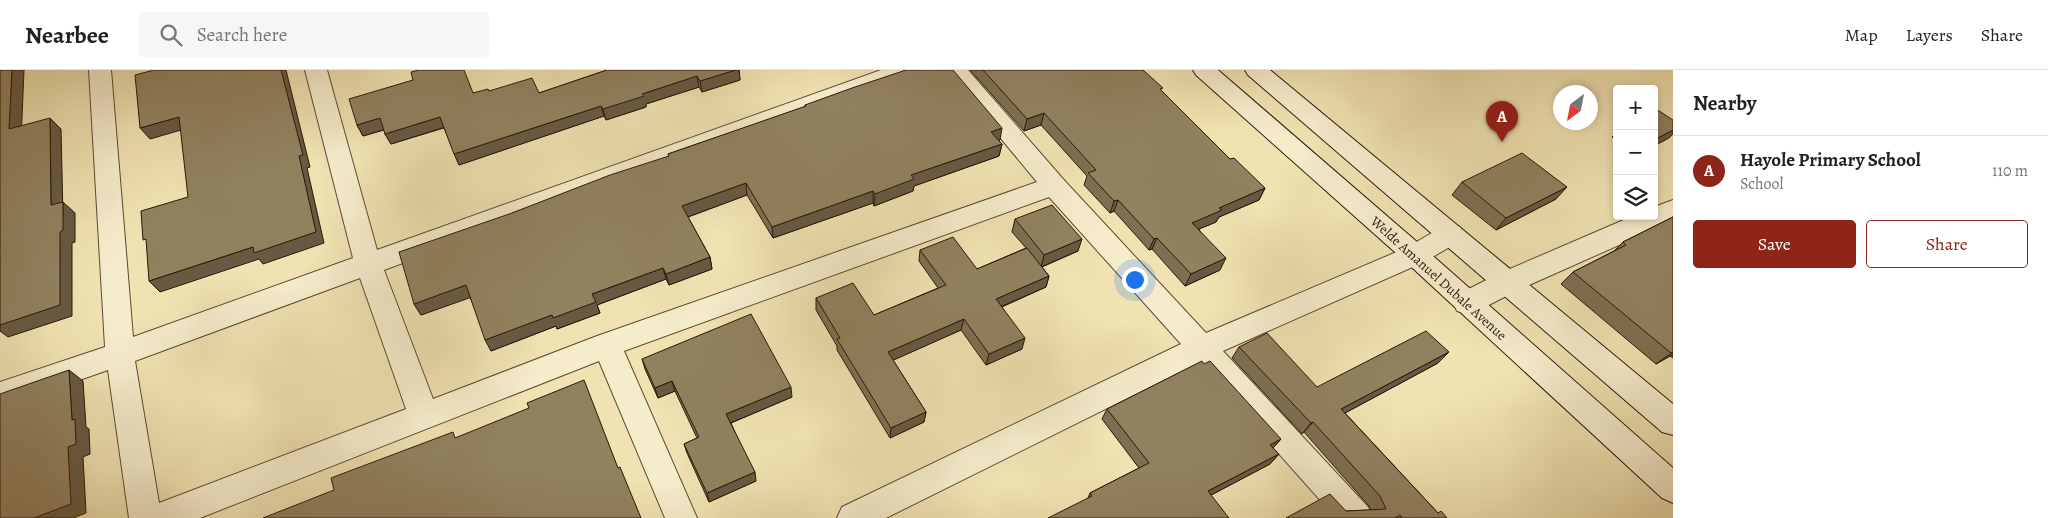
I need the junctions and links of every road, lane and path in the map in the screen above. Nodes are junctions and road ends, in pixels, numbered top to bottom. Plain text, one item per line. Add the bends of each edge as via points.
1 (100, 70) edge
2 (316, 70) edge
3 (904, 70) edge
4 (955, 70) edge
5 (1204, 70) edge
6 (1256, 70) edge
7 (1054, 186) junction
8 (1671, 214) edge
9 (1450, 234) junction
10 (1415, 255) junction
11 (368, 264) junction
12 (1508, 282) junction
13 (1467, 303) junction
14 (607, 345) junction
15 (1203, 347) junction
16 (120, 354) junction
17 (0, 396) edge
18 (424, 416) junction
19 (1673, 422) edge
20 (1673, 488) edge
21 (145, 518) edge
22 (161, 518) edge
23 (681, 518) edge
24 (854, 518) edge
25 (1357, 518) edge

1 - 16 street
2 - 11 street
3 - 11 street
4 - 7 street
5 - 10 street, Welde Amanuel Dubale Avenue
6 - 9 street
7 - 14 street
7 - 15 street
8 - 12 street
9 - 10 street
9 - 12 street
10 - 13 street, Welde Amanuel Dubale Avenue
10 - 15 street
11 - 16 street
11 - 18 street
12 - 13 street
12 - 19 street
13 - 20 street, Welde Amanuel Dubale Avenue
14 - 18 street
14 - 23 street
15 - 24 street
15 - 25 street
16 - 17 street
16 - 21 street
18 - 22 street

